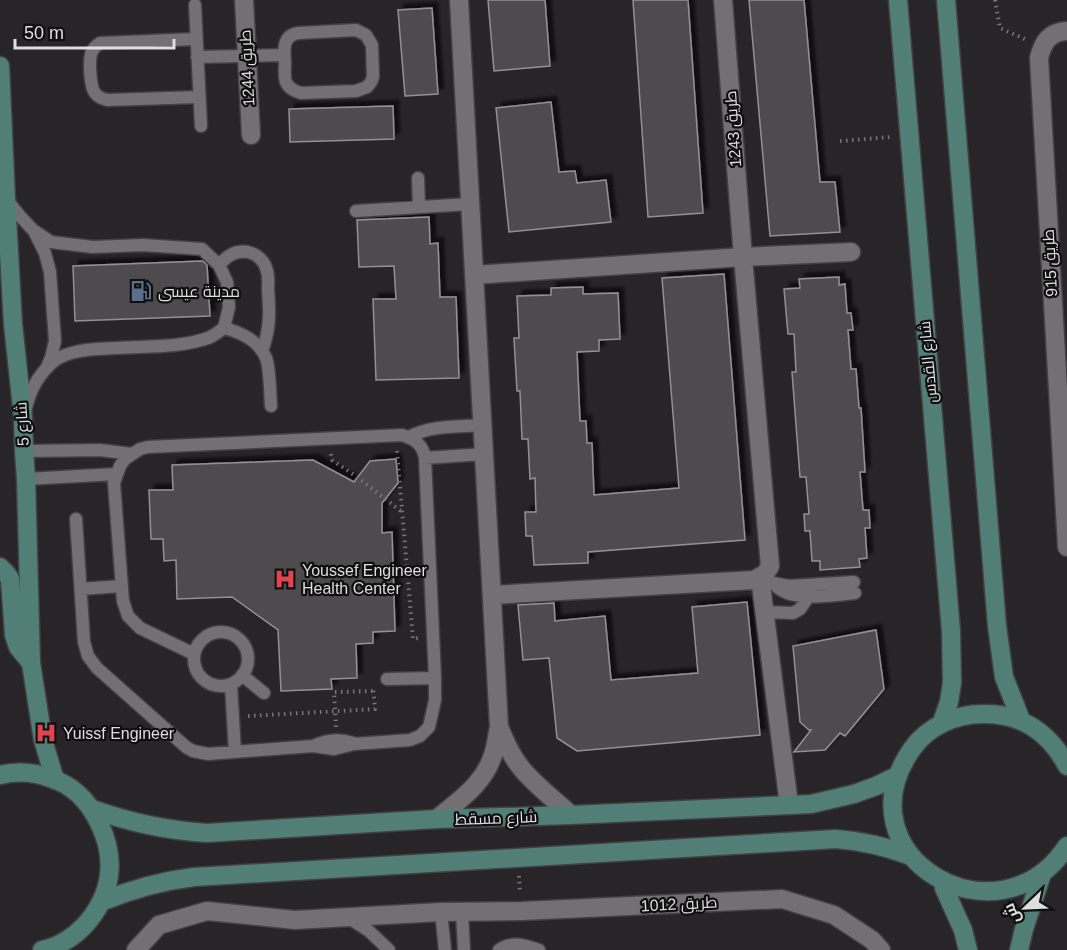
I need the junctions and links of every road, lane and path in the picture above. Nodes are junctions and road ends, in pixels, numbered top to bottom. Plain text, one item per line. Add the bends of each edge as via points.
1 (244, 0) edge
2 (459, 0) edge
3 (723, 0) edge
4 (898, 0) edge
5 (946, 0) edge
6 (995, 0) edge
7 (195, 5) dead end
8 (1067, 31) edge
9 (196, 39) junction
10 (1042, 46) junction
11 (284, 55) junction
12 (247, 56) junction
13 (197, 57) junction
14 (0, 66) edge
15 (199, 97) junction
16 (201, 126) dead end
17 (251, 135) dead end
18 (866, 139) dead end
19 (840, 141) dead end
20 (418, 178) dead end
21 (6, 199) junction
22 (470, 204) junction
23 (419, 207) junction
24 (356, 211) dead end
25 (33, 230) junction
26 (851, 252) dead end
27 (743, 257) junction
28 (219, 265) junction
29 (474, 274) junction
30 (224, 328) junction
31 (1060, 329) edge
32 (262, 351) junction
33 (42, 375) junction
34 (271, 406) dead end
35 (23, 417) junction
36 (482, 425) junction
37 (395, 435) junction
38 (409, 437) junction
39 (328, 439) junction
40 (24, 450) junction
41 (132, 453) junction
42 (484, 454) junction
43 (425, 458) junction
44 (116, 474) junction
45 (26, 479) junction
46 (403, 513) junction
47 (76, 519) dead end
48 (1067, 547) edge
49 (0, 567) edge
50 (767, 580) junction
51 (121, 586) junction
52 (81, 589) junction
53 (492, 596) junction
54 (809, 596) junction
55 (765, 612) junction
56 (434, 637) junction
57 (194, 654) junction
58 (32, 663) junction
59 (242, 675) junction
60 (435, 678) junction
61 (387, 679) joint
62 (231, 684) junction
63 (374, 691) junction
64 (264, 693) dead end
65 (335, 711) junction
66 (233, 717) junction
67 (1021, 720) junction
68 (942, 722) junction
69 (499, 727) junction
70 (337, 739) junction
71 (354, 744) junction
72 (313, 746) junction
73 (235, 752) junction
74 (1067, 766) edge
75 (0, 775) edge
76 (897, 776) junction
77 (56, 780) junction
78 (789, 805) junction
79 (92, 809) junction
80 (571, 815) junction
81 (437, 819) junction
82 (1067, 846) edge
83 (908, 855) junction
84 (1041, 878) junction
85 (944, 888) junction
86 (101, 902) junction
87 (441, 912) junction
88 (462, 912) junction
89 (349, 918) junction
90 (64, 945) edge
91 (42, 950) edge
92 (136, 950) edge
93 (389, 950) edge
94 (445, 950) edge
95 (464, 950) edge
96 (499, 950) edge
97 (539, 950) edge
98 (881, 950) edge
99 (968, 950) edge
100 (1019, 950) edge

1 - 12 street, طريق 1244
2 - 22 street
3 - 27 street, طريق 1243
4 - 68 street, شارع القدس via 951,632 952,683
5 - 67 street via 997,626 1004,677
6 - 10 path via 1000,28
7 - 9 lane
8 - 10 street via 1048,38
9 - 13 lane
9 - 15 lane via 100,43 90,56 91,84 96,95 108,100
10 - 31 street, طريق 915 via 1039,58
11 - 11 lane via 286,41 294,34 356,30 372,45 373,77 367,87 356,91 296,92 286,83
11 - 12 lane
12 - 13 lane
12 - 17 street, طريق 1244
13 - 15 lane
14 - 21 street, شارع 5
15 - 16 lane
18 - 19 path
20 - 23 lane
21 - 25 lane
21 - 35 street, شارع 5
22 - 23 lane
22 - 29 street
23 - 24 lane
25 - 28 lane via 51,242 93,247 202,249
25 - 33 lane via 48,262 54,334 51,358
26 - 27 street
27 - 29 street
27 - 50 street, طريق 1243 via 771,560
28 - 30 lane via 227,282 229,307
28 - 32 lane via 232,253 241,251 258,256 264,263 270,319
29 - 36 street
30 - 32 lane via 246,336
30 - 33 lane via 210,337 183,344 93,348 66,355
31 - 48 street, طريق 915
32 - 34 lane via 267,359
33 - 35 lane via 30,392
35 - 40 street, شارع 5
36 - 38 lane via 432,429
36 - 42 street
37 - 38 lane
37 - 39 lane
37 - 46 path
38 - 43 lane via 422,448
39 - 41 lane via 148,447
39 - 46 path via 332,460
40 - 41 lane
40 - 45 street, شارع 5
41 - 44 lane
42 - 43 lane
42 - 53 street
43 - 56 lane
44 - 45 lane
44 - 51 lane
45 - 58 street, شارع 5
46 - 56 path via 413,639
47 - 52 lane
49 - 58 street via 10,579 18,647
50 - 53 street
50 - 54 lane via 784,593
50 - 54 lane via 797,586 855,588
50 - 55 street
51 - 52 lane
51 - 57 lane via 125,609 134,623
52 - 73 lane via 84,642 97,668 186,747 208,754
53 - 69 street
54 - 55 lane via 793,613
55 - 78 street
56 - 60 lane
57 - 59 lane via 203,638 212,633 231,634 245,647 248,657
57 - 62 lane via 197,673 203,680 212,685
58 - 77 street, شارع 5 via 43,740
59 - 62 lane
59 - 64 lane
60 - 61 lane
60 - 71 lane via 435,700 425,732 410,740
61 - 63 path via 373,680
62 - 66 lane
63 - 65 path via 375,709
63 - 65 path via 334,692
65 - 66 path
65 - 70 path
66 - 73 lane
67 - 68 street via 995,713 968,714
67 - 74 street via 1042,733
68 - 76 street via 915,745
69 - 80 street via 521,769
69 - 81 street via 494,754 480,780
70 - 71 lane
70 - 72 lane
71 - 72 lane via 334,749
72 - 73 lane
75 - 77 street via 23,772
76 - 78 street, شارع مسقط via 854,794
76 - 83 street via 893,817
77 - 79 street via 82,797
78 - 80 street, شارع مسقط
79 - 81 street, شارع مسقط via 147,825 207,833
79 - 86 street via 107,837 110,854
80 - 81 street, شارع مسقط
82 - 84 street
83 - 85 street
83 - 86 street via 873,844 825,840 194,877 147,885
84 - 85 street via 1005,895 984,897
84 - 100 street
85 - 99 street
86 - 90 street via 81,930
87 - 88 street, طريق 1012
87 - 89 street, طريق 1012
87 - 94 lane
88 - 95 lane
88 - 98 street, طريق 1012 via 782,899 834,915
89 - 92 street, طريق 1012 via 295,920 207,911 159,925
89 - 93 lane
90 - 91 street
96 - 97 lane via 513,944

